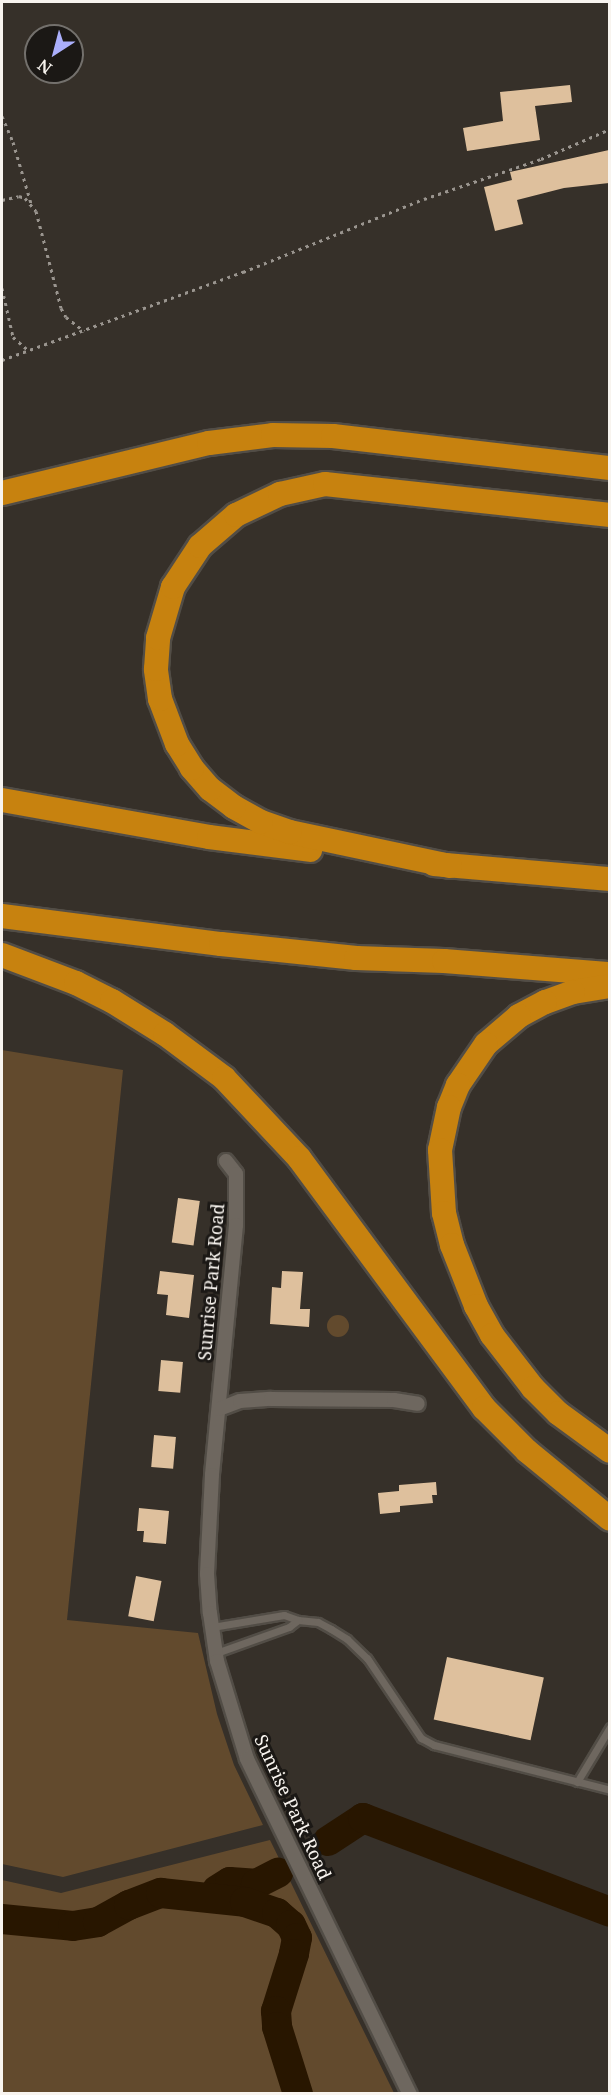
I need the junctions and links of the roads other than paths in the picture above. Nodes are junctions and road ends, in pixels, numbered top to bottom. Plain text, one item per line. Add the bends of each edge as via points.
1 (609, 468) edge
2 (2, 493) edge
3 (609, 515) edge
4 (2, 800) edge
5 (450, 866) junction
6 (609, 879) edge
7 (2, 916) edge
8 (2, 955) edge
9 (609, 974) edge
10 (609, 986) edge
11 (226, 1161) dead end
12 (418, 1404) dead end
13 (219, 1409) junction
14 (609, 1451) edge
15 (609, 1519) edge
16 (298, 1620) junction
17 (212, 1628) junction
18 (216, 1653) junction
19 (609, 1727) edge
20 (577, 1782) junction
21 (609, 1790) edge
22 (410, 2094) edge

1 - 2 highway via 333,436 273,435 209,443
3 - 5 highway via 325,484 280,494 236,514 200,546 173,587 158,638 156,669 160,699 177,744 210,789 261,822 290,832
4 - 5 highway via 208,837
5 - 6 highway
7 - 9 highway via 356,958
8 - 15 highway via 112,1001 224,1078 299,1158 484,1408 527,1451
10 - 14 highway via 545,1002 519,1016 486,1044 454,1096 440,1150 444,1213 452,1245 492,1335 550,1405
11 - 13 street, Sunrise Park Road via 236,1174 236,1225
12 - 13 street via 394,1400 271,1399 240,1401
13 - 17 street, Sunrise Park Road via 208,1527
16 - 17 lane via 284,1615
16 - 18 lane via 289,1627
16 - 20 lane via 318,1622 367,1658 421,1738 434,1745
17 - 18 street, Sunrise Park Road
18 - 22 street, Sunrise Park Road via 247,1759
19 - 20 lane
20 - 21 lane

